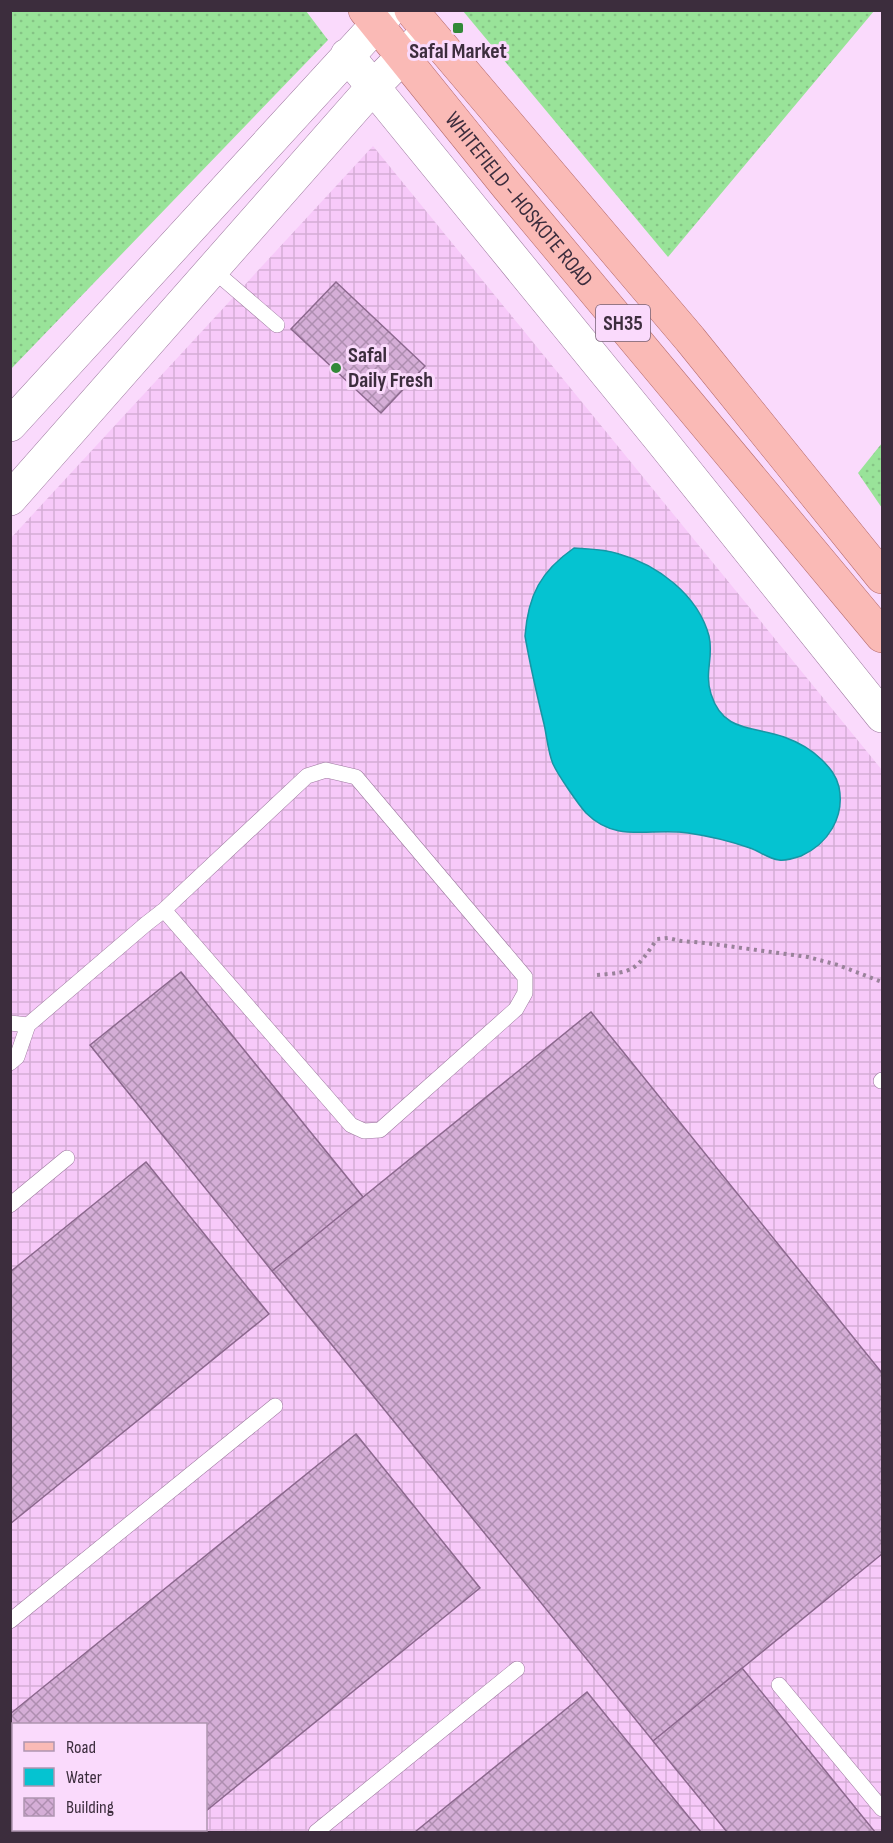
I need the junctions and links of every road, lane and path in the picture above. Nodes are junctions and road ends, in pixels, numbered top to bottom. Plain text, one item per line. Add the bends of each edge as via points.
1 (377, 15) edge
2 (419, 21) edge
3 (402, 55) junction
4 (347, 56) junction
5 (372, 88) junction
6 (178, 240) junction
7 (212, 269) junction
8 (278, 325) dead end
9 (10, 425) edge
10 (10, 499) edge
11 (882, 577) edge
12 (882, 636) edge
13 (882, 716) edge
14 (164, 910) junction
15 (597, 975) dead end
16 (882, 982) edge
17 (10, 1023) edge
18 (28, 1025) junction
19 (10, 1063) edge
20 (68, 1158) dead end
21 (10, 1205) edge
22 (275, 1406) dead end
23 (10, 1621) edge
24 (517, 1669) dead end
25 (779, 1684) dead end
26 (882, 1809) edge
27 (316, 1833) edge

1 - 3 main road, WHITEFIELD - HOSKOTE ROAD / SH35
1 - 4 street
2 - 3 street
2 - 11 main road, WHITEFIELD - HOSKOTE ROAD / SH35 via 690,339
3 - 5 street
3 - 12 main road, WHITEFIELD - HOSKOTE ROAD / SH35
4 - 5 street
4 - 6 street
5 - 7 street
5 - 13 street
6 - 7 street
6 - 9 street
7 - 8 lane
7 - 10 street
14 - 14 lane via 351,1125 364,1131 380,1130 516,1009 525,993 525,977 356,777 326,770 307,776
14 - 18 lane
15 - 16 path via 625,973 635,967 657,939 668,938 808,957
17 - 18 lane
18 - 19 lane via 17,1057
20 - 21 lane
22 - 23 lane
24 - 27 lane
25 - 26 lane

